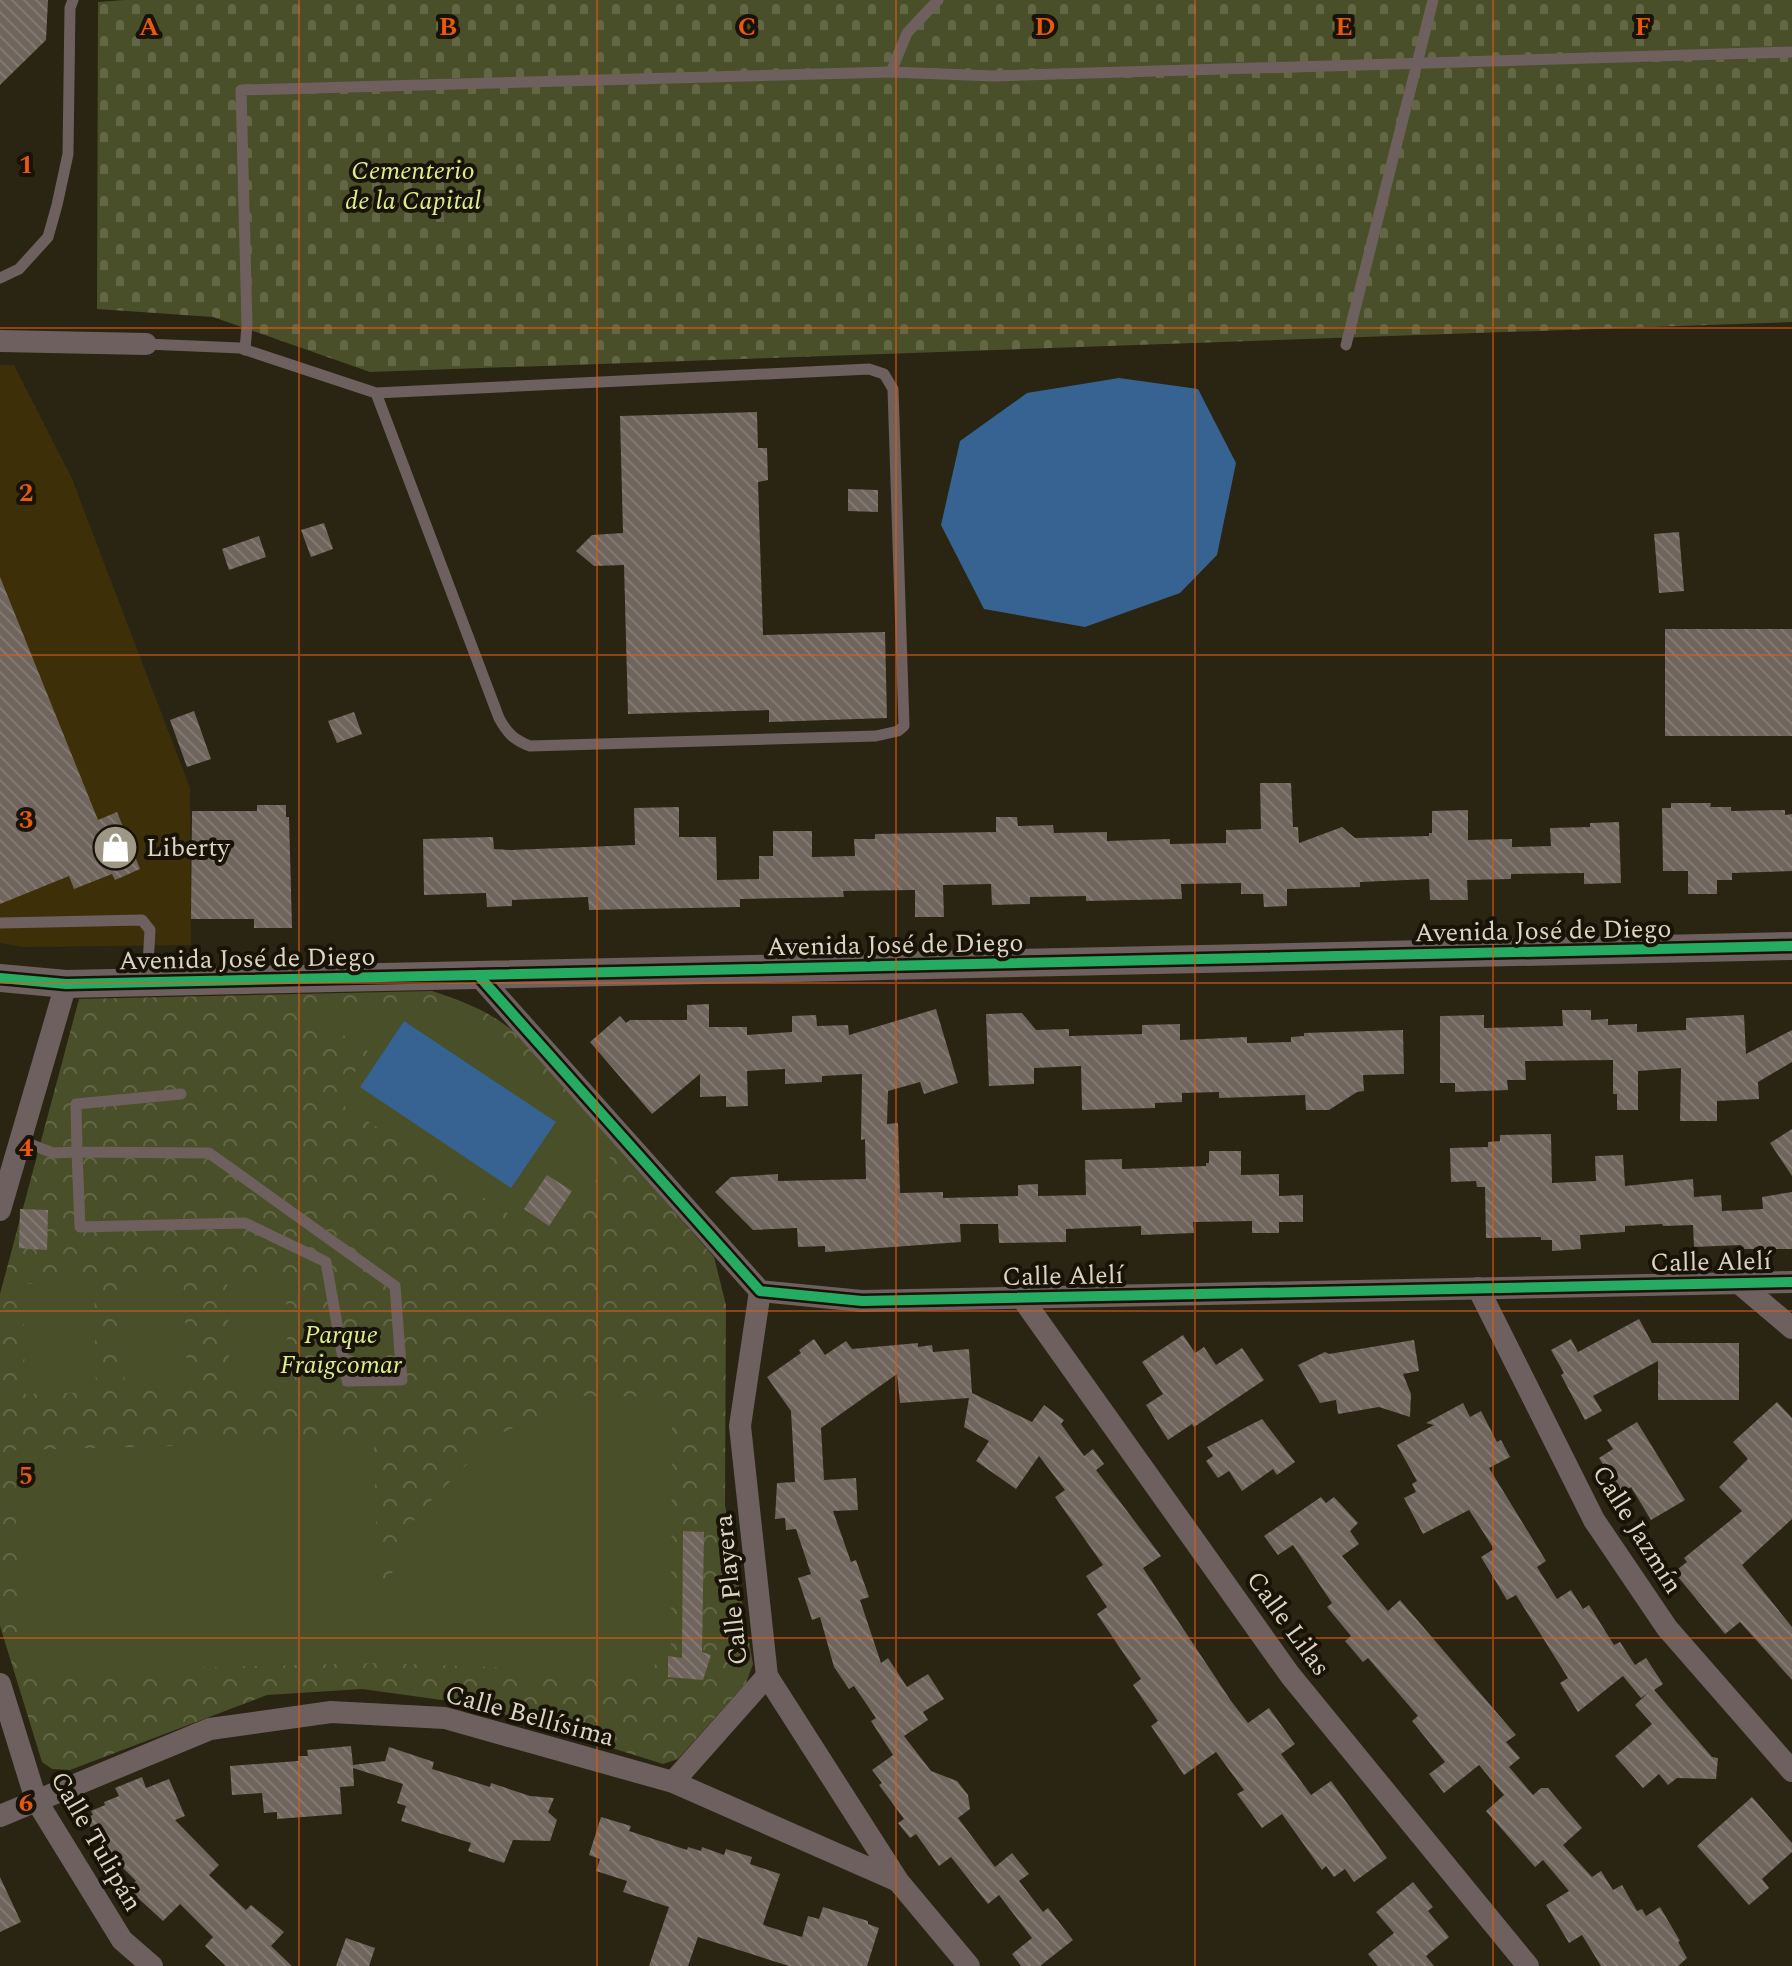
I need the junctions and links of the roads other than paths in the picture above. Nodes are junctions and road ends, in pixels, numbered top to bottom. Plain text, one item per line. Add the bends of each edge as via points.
1 (73, 0) edge
2 (938, 0) edge
3 (1433, 0) edge
4 (1792, 52) edge
5 (1417, 64) junction
6 (891, 72) junction
7 (0, 278) edge
8 (0, 341) edge
9 (146, 344) joint
10 (1346, 345) dead end
11 (245, 350) junction
12 (376, 393) junction
13 (0, 923) edge
14 (1792, 946) edge
15 (478, 975) junction
16 (0, 978) edge
17 (147, 983) junction
18 (66, 984) junction
19 (181, 1094) dead end
20 (20, 1140) junction
21 (77, 1152) junction
22 (0, 1210) edge
23 (1792, 1282) edge
24 (1739, 1283) junction
25 (1478, 1288) junction
26 (760, 1291) junction
27 (1022, 1298) junction
28 (1792, 1328) edge
29 (767, 1676) junction
30 (0, 1684) edge
31 (1792, 1771) edge
32 (673, 1782) junction
33 (36, 1800) junction
34 (0, 1816) edge
35 (898, 1881) junction
36 (152, 1966) edge
37 (969, 1966) edge
38 (1528, 1966) edge

1 - 7 lane via 68,154 57,205 48,237 19,269
2 - 6 lane via 907,33
3 - 5 lane
4 - 5 lane
5 - 6 lane via 993,76
5 - 10 lane
6 - 11 lane via 241,90
8 - 9 street
9 - 11 lane
11 - 12 lane
12 - 12 lane via 869,369 884,374 893,389 904,726 861,736 530,746 516,741 499,718
13 - 17 lane via 142,920 150,930
14 - 15 street, Avenida José de Diego
15 - 17 street, Avenida José de Diego
15 - 26 street
16 - 18 street, Avenida José de Diego
17 - 18 street, Avenida José de Diego
18 - 20 street
19 - 21 lane via 76,1104
20 - 21 lane via 53,1153
20 - 22 street
21 - 21 lane via 80,1227 245,1223 326,1262 347,1381 402,1380 395,1286 209,1153
23 - 24 street, Calle Alelí
24 - 25 street, Calle Alelí
24 - 28 street
25 - 27 street, Calle Alelí
25 - 31 street, Calle Jazmín via 1594,1520 1667,1628
26 - 27 street, Calle Alelí via 862,1301
26 - 29 street, Calle Playera via 740,1426
27 - 38 street, Calle Lilas via 1290,1675
29 - 32 street
29 - 35 street, Calle Playera
30 - 33 street, Calle Tulipán
32 - 33 street, Calle Bellísima via 445,1718 331,1712 210,1729
32 - 35 street, Calle Bellísima
33 - 34 street, Calle Bellísima
33 - 36 street, Calle Tulipán via 122,1940
35 - 37 street, Calle Playera

